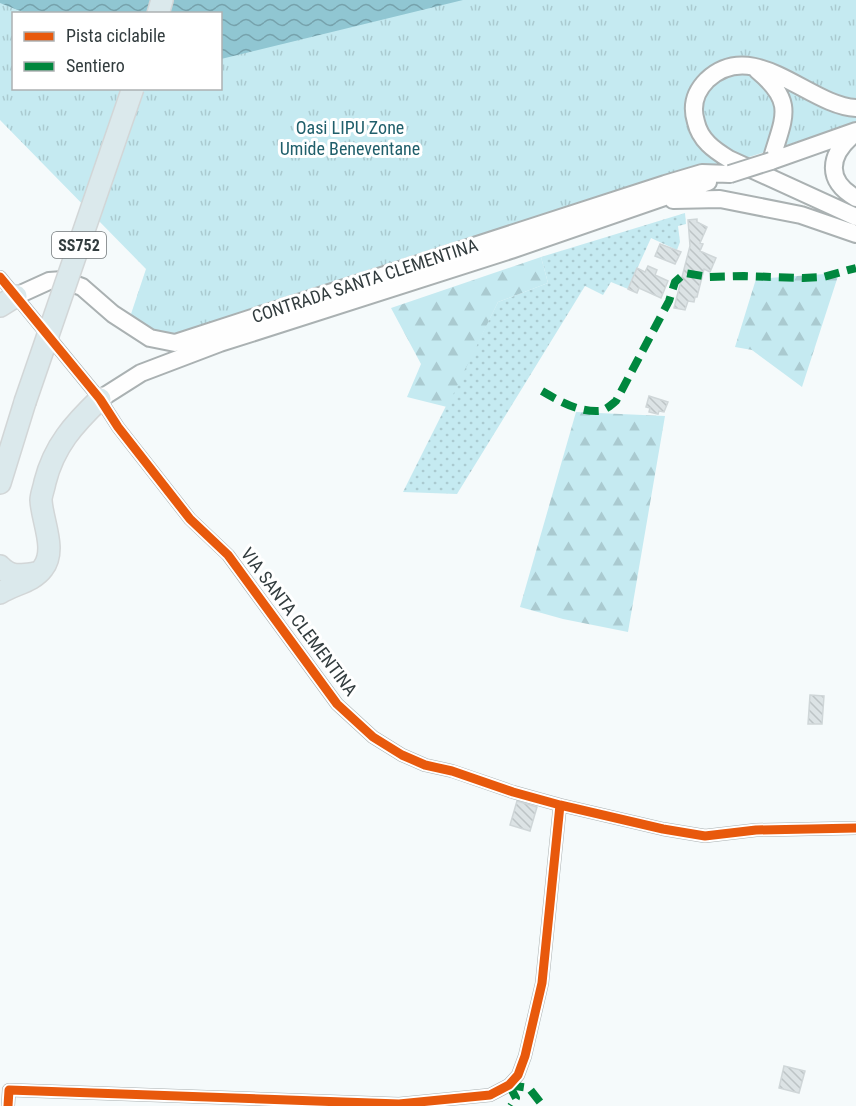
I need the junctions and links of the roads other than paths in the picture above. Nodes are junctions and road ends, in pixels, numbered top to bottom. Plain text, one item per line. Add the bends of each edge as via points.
1 (754, 68) junction
2 (132, 90) edge
3 (856, 108) edge
4 (856, 132) edge
5 (771, 161) junction
6 (730, 174) junction
7 (856, 198) edge
8 (657, 200) junction
9 (856, 217) edge
10 (856, 234) edge
11 (0, 277) edge
12 (8, 301) edge
13 (100, 399) junction
14 (25, 402) junction
15 (0, 446) edge
16 (0, 483) edge
17 (0, 566) edge
18 (40, 572) junction
19 (0, 593) edge
20 (560, 804) junction
21 (856, 828) edge
22 (8, 1106) edge

1 - 3 street
1 - 5 street via 771,82 783,100 784,113
1 - 9 street via 735,66 721,70 700,87 694,109 702,137 729,159
2 - 14 highway, SS752, bridge
4 - 5 street, CONTRADA SANTA CLEMENTINA
4 - 7 street via 842,144 833,167 844,192
5 - 6 street, CONTRADA SANTA CLEMENTINA, bridge
6 - 8 street, CONTRADA SANTA CLEMENTINA
6 - 12 street, CONTRADA SANTA CLEMENTINA via 702,173 665,184 175,343 150,339 82,287 63,280 49,281
8 - 10 street via 720,199 801,215
8 - 13 street, CONTRADA SANTA CLEMENTINA via 220,344 141,373
11 - 12 street, VIA SANTA CLEMENTINA
12 - 13 street, VIA SANTA CLEMENTINA
13 - 18 highway via 74,424 49,468 41,499 49,550
13 - 20 street, VIA SANTA CLEMENTINA via 190,519 228,555 337,704 373,737 425,765
14 - 15 highway
14 - 16 highway, SS752
17 - 18 highway via 19,576
18 - 19 highway
20 - 21 street, VIA SANTA CLEMENTINA via 705,836 756,830
20 - 22 street via 542,983 525,1056 518,1075 509,1085 490,1095 399,1104 9,1090

